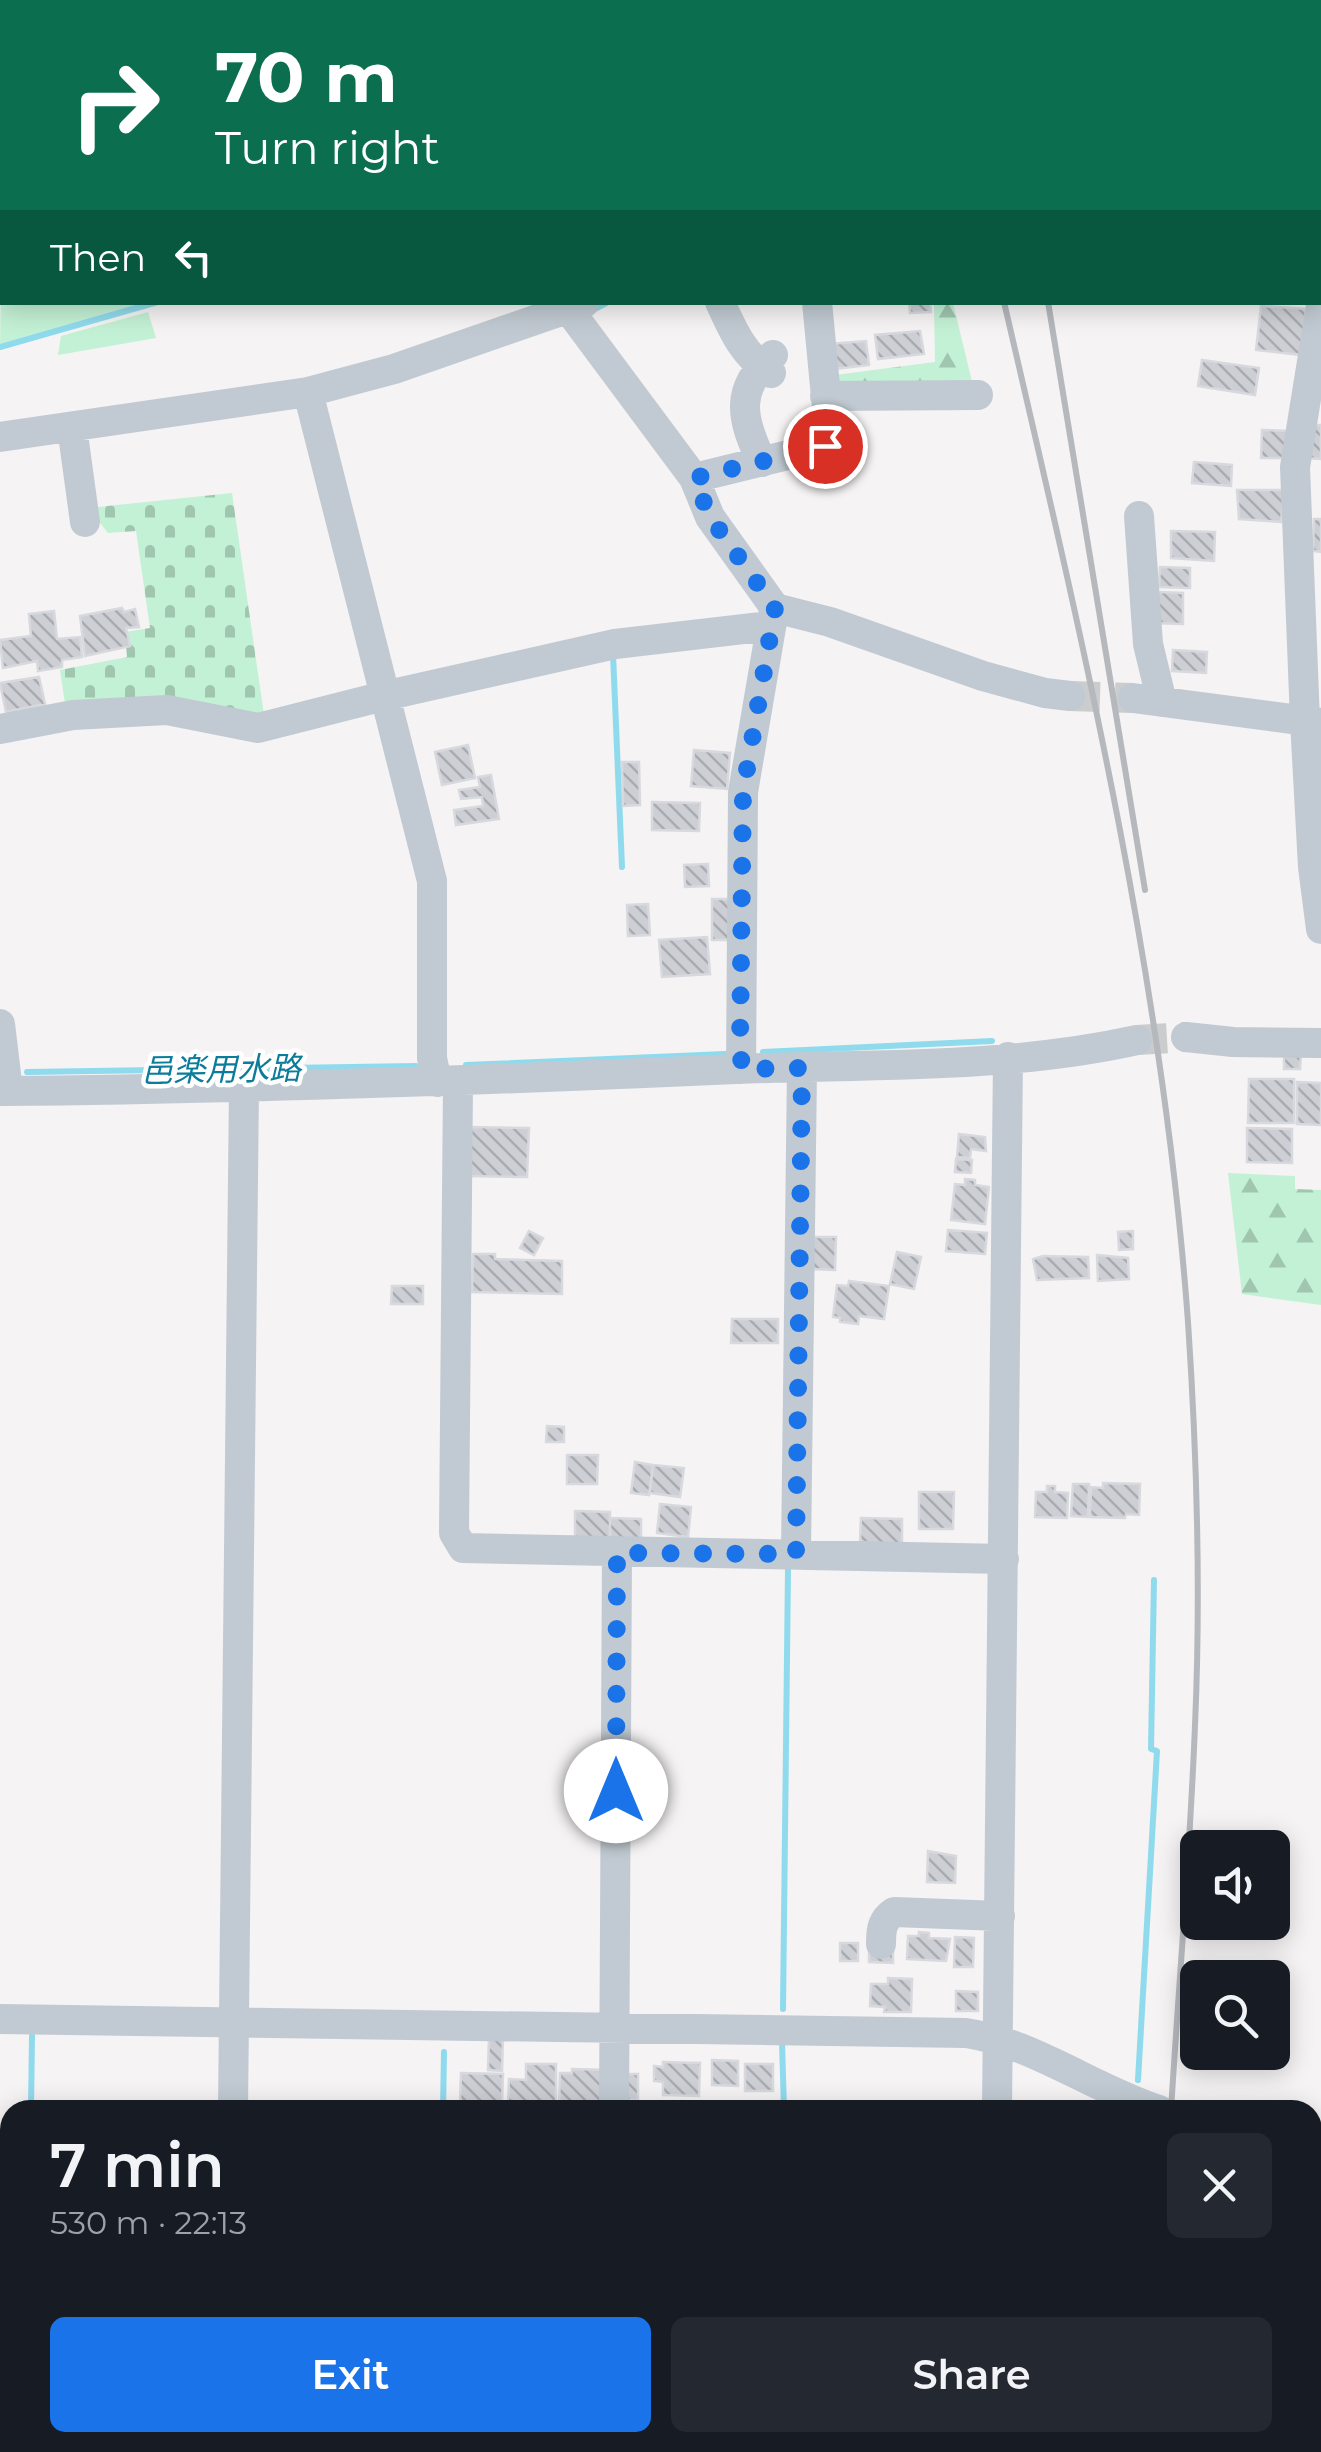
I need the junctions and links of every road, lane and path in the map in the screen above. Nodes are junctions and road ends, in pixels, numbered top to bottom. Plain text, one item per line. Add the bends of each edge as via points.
1 (721, 305) edge
2 (817, 305) edge
3 (577, 306) edge
4 (1321, 306) edge
5 (308, 392) junction
6 (978, 395) dead end
7 (826, 396) junction
8 (1313, 412) edge
9 (72, 427) junction
10 (0, 437) edge
11 (762, 462) junction
12 (694, 478) junction
13 (1139, 516) dead end
14 (85, 522) dead end
15 (773, 617) junction
16 (384, 696) junction
17 (1070, 696) tunnel mouth
18 (1313, 722) edge
19 (0, 729) edge
20 (1321, 930) edge
21 (0, 1024) edge
22 (1186, 1037) tunnel mouth
23 (1136, 1040) tunnel mouth
24 (1321, 1043) edge
25 (1008, 1057) junction
26 (802, 1068) junction
27 (742, 1069) junction
28 (447, 1082) junction
29 (244, 1085) junction
30 (4, 1091) edge
31 (617, 1553) junction
32 (796, 1554) junction
33 (1004, 1560) junction
34 (1000, 1916) junction
35 (881, 1944) dead end
36 (0, 2019) edge
37 (234, 2023) junction
38 (615, 2026) junction
39 (1000, 2040) junction
40 (233, 2100) edge
41 (614, 2100) edge
42 (997, 2100) edge
43 (1131, 2100) edge

1 - 11 street via 754,363 768,365 748,384 744,404
2 - 7 street
3 - 5 street
3 - 12 street
4 - 8 street
5 - 9 street
5 - 16 street
6 - 7 street
7 - 11 street via 825,446
8 - 18 street via 1295,467
9 - 10 street
9 - 14 street
11 - 12 street
12 - 15 street via 710,517
13 - 18 street via 1148,700
15 - 16 street
15 - 17 street via 830,622 983,676
15 - 27 street via 743,792
16 - 19 street via 258,728 167,710 73,715
16 - 28 street via 432,880 432,1058
18 - 20 street via 1313,867
21 - 30 street
22 - 24 street
23 - 25 street
25 - 26 street
25 - 33 street
26 - 27 street
26 - 32 street
27 - 28 street
28 - 29 street
28 - 31 street via 454,1533 471,1550
29 - 30 street
29 - 37 street
31 - 32 street
31 - 38 street
32 - 33 street
33 - 34 street
34 - 35 street via 894,1912 881,1928
34 - 39 street
36 - 37 street
37 - 38 street
37 - 40 street
38 - 39 street via 946,2032
38 - 41 street
39 - 42 street
39 - 43 street

